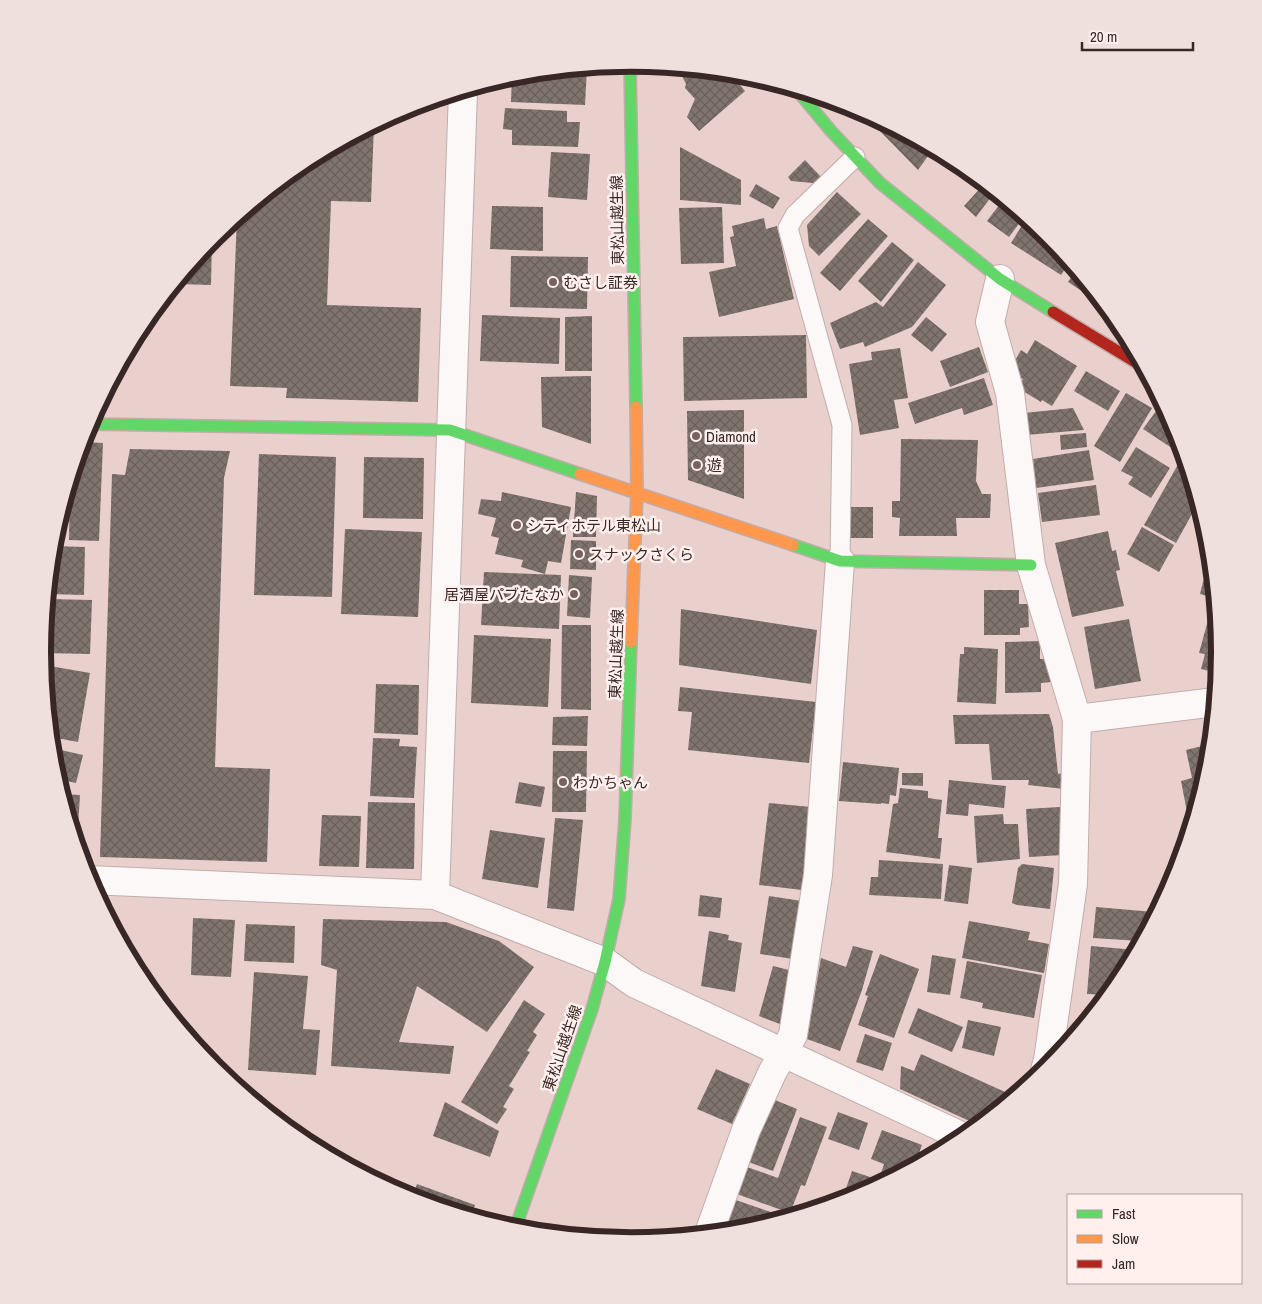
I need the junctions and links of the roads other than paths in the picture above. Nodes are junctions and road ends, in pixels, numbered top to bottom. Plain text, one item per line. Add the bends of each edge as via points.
1 (630, 72) edge
2 (463, 98) edge
3 (806, 100) edge
4 (855, 157) junction
5 (1000, 279) junction
6 (1131, 360) edge
7 (98, 424) edge
8 (450, 430) junction
9 (637, 491) junction
10 (840, 561) junction
11 (1031, 565) junction
12 (1209, 703) edge
13 (1077, 719) junction
14 (98, 880) edge
15 (434, 895) junction
16 (606, 962) junction
17 (783, 1053) junction
18 (1049, 1053) edge
19 (954, 1133) edge
20 (517, 1221) edge
21 (711, 1226) edge

1 - 9 street, 東松山越生線
2 - 8 street
3 - 4 street
4 - 5 street via 880,183
4 - 10 lane via 794,215 788,228 842,425
5 - 6 street
5 - 11 street via 990,322 1010,393
7 - 8 street
8 - 9 street
8 - 15 street
9 - 10 street
9 - 16 street, 東松山越生線 via 625,819 619,899
10 - 11 street
10 - 17 street via 818,875 793,1036
11 - 13 street
12 - 13 street
13 - 18 street via 1073,884
14 - 15 street
15 - 16 street
16 - 17 street via 634,983
16 - 20 street, 東松山越生線
17 - 19 street
17 - 21 street via 746,1130

